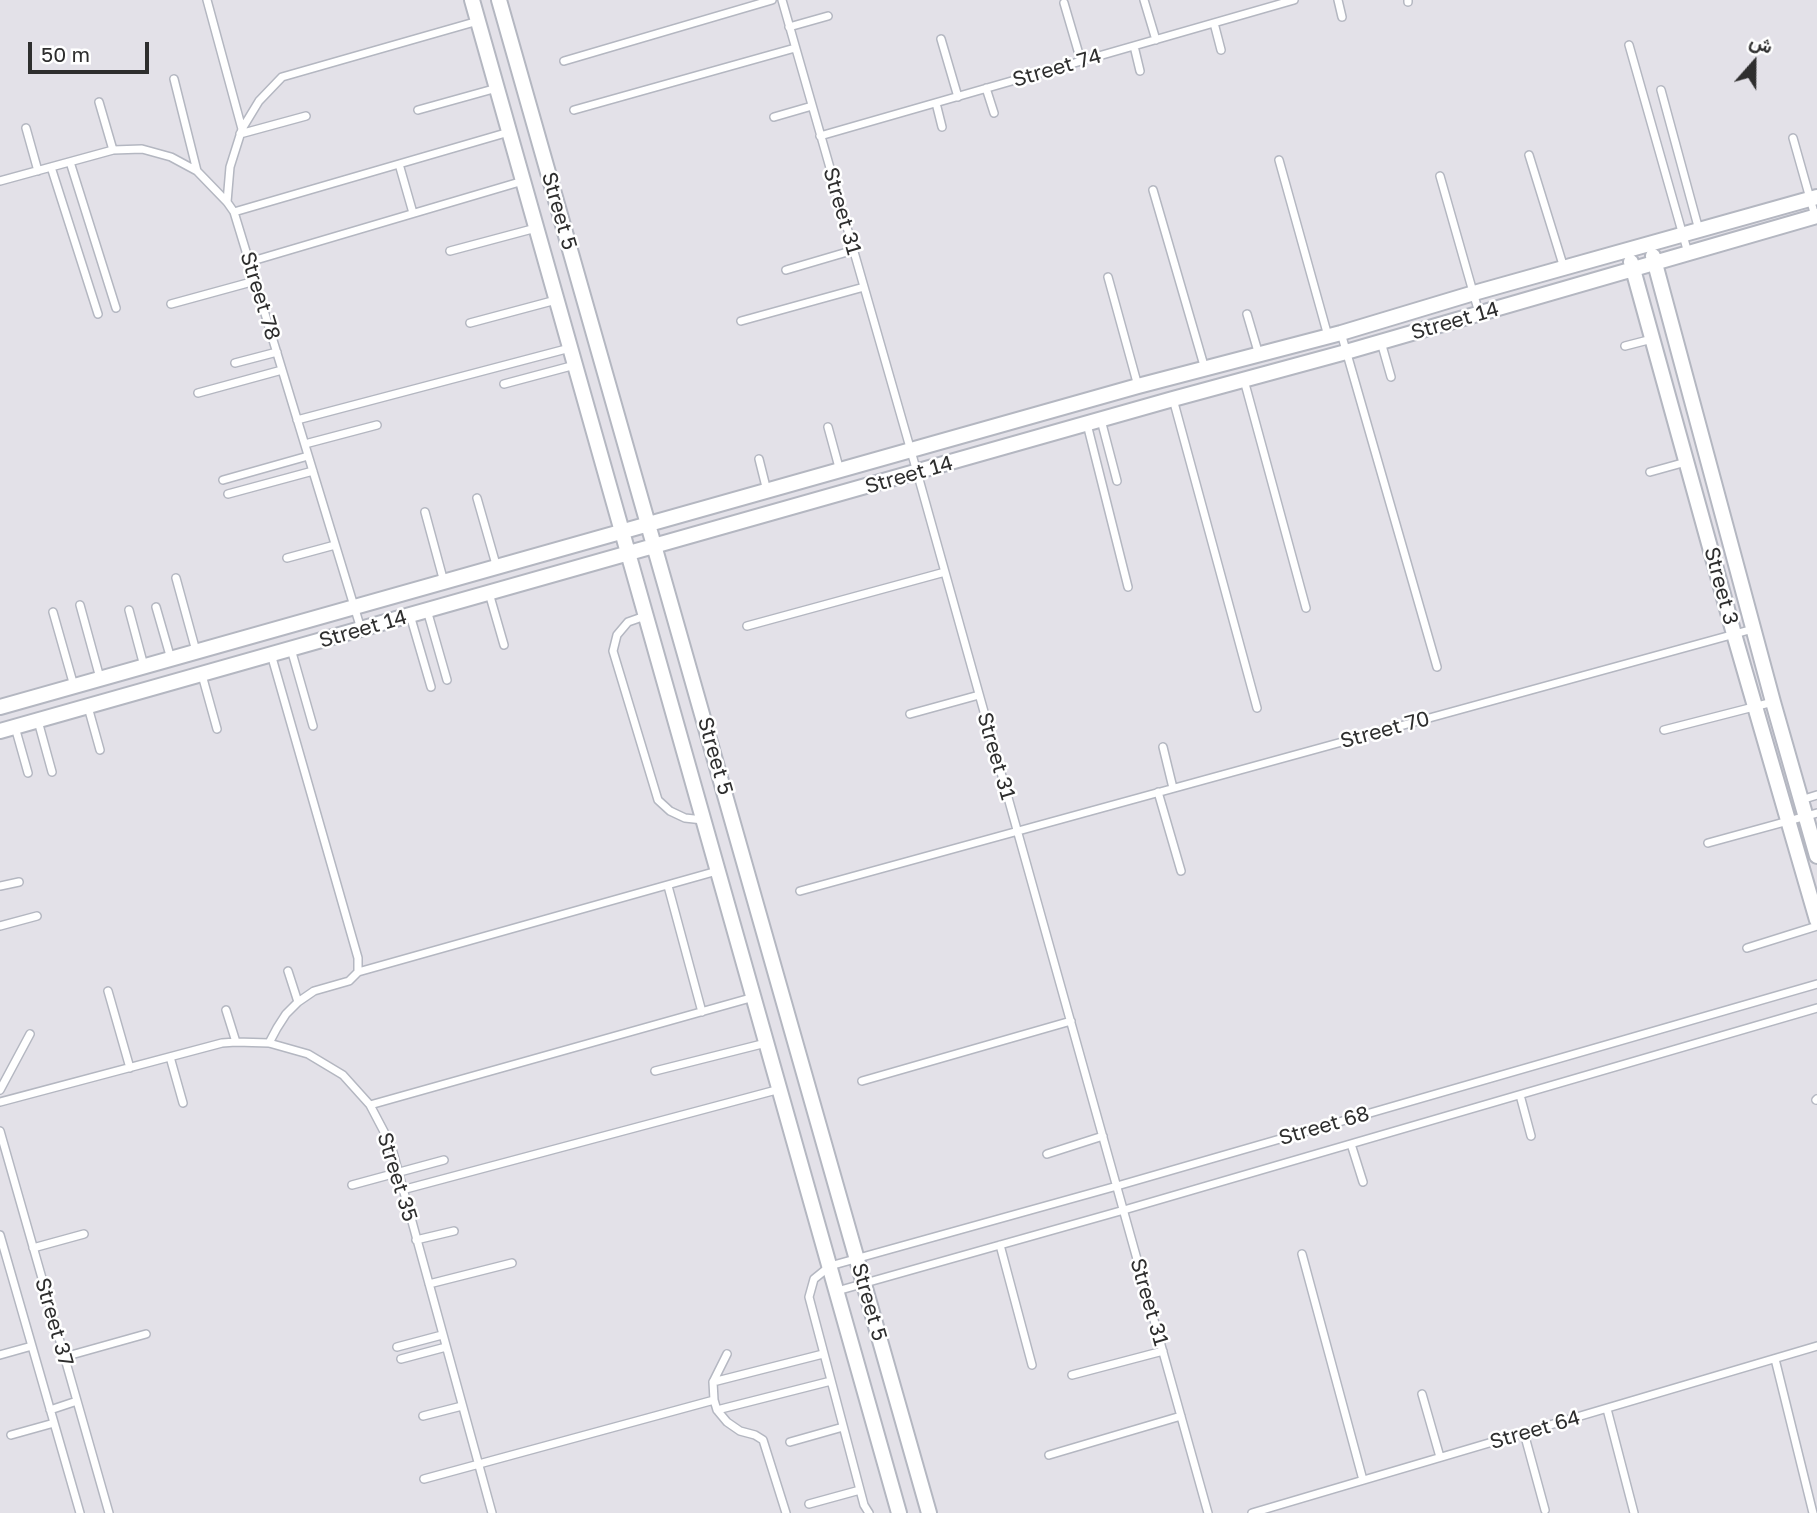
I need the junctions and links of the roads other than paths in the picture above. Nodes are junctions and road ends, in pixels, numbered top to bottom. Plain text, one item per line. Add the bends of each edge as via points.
1 (207, 0) edge
2 (472, 0) edge
3 (499, 0) edge
4 (772, 0) edge
5 (782, 0) edge
6 (1144, 0) edge
7 (1291, 0) edge
8 (1338, 0) edge
9 (1064, 3) dead end
10 (828, 16) dead end
11 (1342, 17) dead end
12 (478, 21) junction
13 (1214, 23) junction
14 (789, 27) junction
15 (941, 39) dead end
16 (1156, 40) junction
17 (1629, 45) dead end
18 (1134, 46) junction
19 (795, 48) junction
20 (1221, 50) dead end
21 (565, 61) dead end
22 (1081, 61) junction
23 (1140, 71) dead end
24 (174, 79) dead end
25 (497, 88) junction
26 (986, 88) junction
27 (1661, 90) dead end
28 (958, 97) junction
29 (99, 102) dead end
30 (936, 103) junction
31 (812, 106) junction
32 (418, 110) dead end
33 (574, 110) dead end
34 (993, 113) dead end
35 (306, 116) dead end
36 (774, 117) dead end
37 (942, 127) dead end
38 (26, 128) dead end
39 (241, 131) junction
40 (509, 131) junction
41 (820, 136) junction
42 (1793, 138) dead end
43 (113, 150) junction
44 (1529, 155) dead end
45 (1279, 160) dead end
46 (70, 162) junction
47 (400, 164) junction
48 (51, 167) junction
49 (37, 171) junction
50 (197, 171) junction
51 (1440, 176) dead end
52 (0, 181) edge
53 (523, 181) junction
54 (1153, 190) dead end
55 (1814, 198) edge
56 (228, 202) junction
57 (234, 212) junction
58 (413, 214) junction
59 (1816, 216) edge
60 (536, 228) junction
61 (1699, 230) junction
62 (1682, 235) junction
63 (1650, 244) junction
64 (854, 250) junction
65 (450, 251) dead end
66 (1628, 251) junction
67 (1688, 253) junction
68 (249, 262) junction
69 (1655, 262) junction
70 (1564, 268) junction
71 (1633, 269) junction
72 (786, 270) dead end
73 (1108, 276) dead end
74 (255, 281) junction
75 (864, 287) junction
76 (1474, 293) junction
77 (556, 300) junction
78 (171, 304) dead end
79 (116, 308) dead end
80 (99, 314) dead end
81 (1247, 314) dead end
82 (1479, 314) junction
83 (741, 321) dead end
84 (470, 323) dead end
85 (1334, 334) junction
86 (1653, 338) junction
87 (1381, 342) junction
88 (1625, 346) dead end
89 (570, 348) junction
90 (277, 352) junction
91 (1346, 352) junction
92 (1259, 355) junction
93 (235, 363) dead end
94 (575, 365) junction
95 (1205, 369) junction
96 (282, 370) junction
97 (1391, 377) dead end
98 (1244, 380) junction
99 (504, 384) dead end
100 (1138, 386) junction
101 (198, 393) dead end
102 (1173, 399) junction
103 (298, 421) junction
104 (1094, 422) junction
105 (377, 425) dead end
106 (828, 427) dead end
107 (305, 444) junction
108 (911, 451) junction
109 (308, 456) junction
110 (759, 459) dead end
111 (1687, 462) junction
112 (313, 471) junction
113 (840, 471) junction
114 (917, 472) junction
115 (1650, 472) dead end
116 (223, 480) dead end
117 (1117, 481) dead end
118 (767, 492) junction
119 (228, 494) dead end
120 (477, 498) dead end
121 (425, 512) dead end
122 (649, 525) junction
123 (622, 533) junction
124 (335, 545) junction
125 (655, 547) junction
126 (628, 554) junction
127 (287, 558) dead end
128 (497, 568) junction
129 (945, 572) junction
130 (176, 578) dead end
131 (444, 582) junction
132 (1128, 587) dead end
133 (489, 593) junction
134 (79, 605) dead end
135 (156, 607) dead end
136 (354, 608) junction
137 (1306, 608) dead end
138 (129, 610) dead end
139 (427, 610) junction
140 (53, 612) dead end
141 (410, 615) junction
142 (646, 615) junction
143 (747, 626) dead end
144 (361, 629) junction
145 (1754, 629) junction
146 (1734, 634) junction
147 (504, 645) dead end
148 (291, 649) junction
149 (196, 652) junction
150 (271, 654) junction
151 (171, 659) junction
152 (144, 666) junction
153 (1437, 667) dead end
154 (202, 674) junction
155 (100, 679) junction
156 (447, 680) dead end
157 (74, 686) junction
158 (431, 687) dead end
159 (979, 695) junction
160 (1773, 702) junction
161 (88, 706) junction
162 (0, 707) edge
163 (1756, 707) junction
164 (1256, 708) dead end
165 (911, 714) dead end
166 (38, 720) junction
167 (15, 726) junction
168 (313, 726) dead end
169 (217, 729) dead end
170 (1664, 730) dead end
171 (0, 731) edge
172 (1163, 747) dead end
173 (100, 750) dead end
174 (52, 772) dead end
175 (28, 773) dead end
176 (1173, 788) junction
177 (1158, 792) junction
178 (1817, 795) edge
179 (1800, 800) junction
180 (1811, 815) edge
181 (704, 820) junction
182 (1789, 821) junction
183 (1017, 831) junction
184 (1708, 843) dead end
185 (1817, 856) edge
186 (718, 871) junction
187 (1181, 871) dead end
188 (19, 882) dead end
189 (0, 886) edge
190 (668, 886) junction
191 (800, 891) dead end
192 (37, 916) dead end
193 (1817, 920) edge
194 (0, 926) edge
195 (1817, 926) edge
196 (1747, 948) dead end
197 (288, 971) dead end
198 (358, 972) junction
199 (1817, 984) edge
200 (108, 991) dead end
201 (754, 997) junction
202 (298, 1002) junction
203 (1817, 1008) edge
204 (226, 1010) dead end
205 (702, 1012) junction
206 (1071, 1021) junction
207 (30, 1034) dead end
208 (236, 1042) junction
209 (269, 1043) junction
210 (767, 1043) junction
211 (170, 1057) junction
212 (130, 1068) junction
213 (656, 1071) dead end
214 (862, 1081) dead end
215 (779, 1089) junction
216 (0, 1090) edge
217 (1520, 1095) junction
218 (0, 1102) edge
219 (183, 1103) dead end
220 (370, 1105) junction
221 (0, 1131) edge
222 (1103, 1136) junction
223 (1531, 1136) dead end
224 (1351, 1144) junction
225 (1047, 1154) dead end
226 (444, 1160) dead end
227 (398, 1173) junction
228 (1363, 1182) dead end
229 (352, 1185) dead end
230 (1117, 1186) junction
231 (402, 1190) junction
232 (1124, 1210) junction
233 (454, 1231) dead end
234 (84, 1234) dead end
235 (0, 1237) edge
236 (416, 1240) junction
237 (1000, 1245) junction
238 (33, 1248) junction
239 (1302, 1254) dead end
240 (856, 1259) junction
241 (512, 1263) dead end
242 (830, 1266) junction
243 (11, 1274) junction
244 (0, 1277) edge
245 (864, 1283) junction
246 (429, 1284) junction
247 (837, 1291) junction
248 (146, 1334) dead end
249 (442, 1335) junction
250 (32, 1346) junction
251 (1817, 1346) edge
252 (397, 1347) dead end
253 (446, 1348) junction
254 (1163, 1351) junction
255 (727, 1354) dead end
256 (823, 1354) junction
257 (0, 1355) edge
258 (64, 1357) junction
259 (401, 1359) dead end
260 (1775, 1359) junction
261 (1032, 1365) dead end
262 (1072, 1375) dead end
263 (831, 1381) junction
264 (713, 1382) junction
265 (1422, 1394) dead end
266 (714, 1400) junction
267 (77, 1401) junction
268 (462, 1406) junction
269 (50, 1409) junction
270 (1607, 1409) junction
271 (717, 1410) junction
272 (423, 1416) dead end
273 (1181, 1416) junction
274 (54, 1423) junction
275 (843, 1427) junction
276 (1524, 1433) junction
277 (11, 1435) dead end
278 (790, 1442) dead end
279 (1049, 1455) dead end
280 (1440, 1457) junction
281 (478, 1464) junction
282 (424, 1479) dead end
283 (1363, 1480) junction
284 (860, 1490) junction
285 (809, 1504) dead end
286 (1545, 1510) dead end
287 (80, 1513) edge
288 (109, 1513) edge
289 (492, 1513) edge
290 (786, 1513) edge
291 (869, 1513) edge
292 (899, 1513) edge
293 (929, 1513) edge
294 (1208, 1513) edge
295 (1252, 1513) edge
296 (1633, 1513) edge
297 (1813, 1513) edge

1 - 39 lane
2 - 12 street, Street 5
3 - 122 street, Street 5
4 - 21 lane
5 - 14 lane, Street 31
6 - 16 lane
7 - 13 lane, Street 74
8 - 11 lane
9 - 22 lane
10 - 14 lane
12 - 25 street, Street 5
12 - 39 lane via 282,77 259,101
13 - 16 lane, Street 74
13 - 20 lane
14 - 19 lane, Street 31
15 - 28 lane
16 - 18 lane, Street 74
17 - 62 lane
18 - 22 lane, Street 74
18 - 23 lane
19 - 31 lane, Street 31
19 - 33 lane
22 - 26 lane, Street 74
24 - 50 lane
25 - 32 lane
25 - 40 street, Street 5
26 - 28 lane, Street 74
26 - 34 lane
27 - 61 lane
28 - 30 lane, Street 74
29 - 43 lane
30 - 37 lane
30 - 41 lane, Street 74
31 - 36 lane
31 - 41 lane, Street 31
35 - 39 lane
38 - 49 lane
39 - 56 lane via 230,167
40 - 47 lane
40 - 53 street, Street 5
41 - 64 lane, Street 31
42 - 55 lane
43 - 46 lane, Street 78
43 - 50 lane, Street 78 via 142,149
44 - 70 lane
45 - 85 lane
46 - 48 lane, Street 78
46 - 79 lane
47 - 57 lane
47 - 58 lane
48 - 49 lane, Street 78
48 - 80 lane
49 - 52 lane, Street 78
50 - 56 lane, Street 78
51 - 76 lane
53 - 58 lane
53 - 60 street, Street 5
54 - 95 lane
55 - 59 lane
55 - 61 street, Street 14
56 - 57 lane, Street 78
57 - 68 lane, Street 78
58 - 68 lane
59 - 67 street, Street 14
60 - 65 lane
60 - 77 street, Street 5
61 - 62 street, Street 14
62 - 63 street, Street 14
62 - 67 lane
63 - 66 street, Street 14
63 - 69 street, Street 3
64 - 72 lane
64 - 75 lane, Street 31
66 - 70 street, Street 14
66 - 71 street, Street 3
67 - 69 street, Street 14
68 - 74 lane, Street 78
69 - 71 street, Street 14
69 - 145 street, Street 3
70 - 76 street, Street 14
71 - 82 street, Street 14
71 - 86 street, Street 3
73 - 100 lane
74 - 78 lane
74 - 90 lane, Street 78
75 - 83 lane
75 - 108 lane, Street 31
76 - 82 lane
76 - 85 street, Street 14
77 - 84 lane
77 - 89 street, Street 5
81 - 92 lane
82 - 87 street, Street 14
85 - 91 lane
85 - 92 street, Street 14
86 - 88 lane
86 - 111 street, Street 3
87 - 91 street, Street 14
87 - 97 lane
89 - 94 street, Street 5
89 - 103 lane
90 - 93 lane
90 - 96 lane, Street 78
91 - 98 street, Street 14
91 - 153 lane
92 - 95 street, Street 14
94 - 99 lane
94 - 123 street, Street 5
95 - 100 street, Street 14
96 - 101 lane
96 - 103 lane, Street 78
98 - 102 street, Street 14
98 - 137 lane
100 - 108 street, Street 14
102 - 104 street, Street 14
102 - 164 lane
103 - 107 lane, Street 78
104 - 114 street, Street 14
104 - 117 lane
104 - 132 lane
105 - 107 lane
106 - 113 lane
107 - 109 lane, Street 78
108 - 113 street, Street 14
108 - 114 lane, Street 31
109 - 112 lane, Street 78
109 - 116 lane
110 - 118 lane
111 - 115 lane
111 - 146 street, Street 3
112 - 119 lane
112 - 124 lane, Street 78
113 - 118 street, Street 14
114 - 125 street, Street 14
114 - 129 lane, Street 31
118 - 122 street, Street 14
120 - 128 lane
121 - 131 lane
122 - 123 street, Street 14
122 - 125 street, Street 5
123 - 126 street, Street 5
123 - 128 street, Street 14
124 - 127 lane
124 - 136 lane, Street 78
125 - 126 street, Street 14
125 - 240 street, Street 5
126 - 133 street, Street 14
126 - 142 street, Street 5
128 - 131 street, Street 14
129 - 143 lane
129 - 159 lane, Street 31
130 - 149 lane
131 - 136 street, Street 14
133 - 139 street, Street 14
133 - 147 lane
134 - 155 lane
135 - 151 lane
136 - 144 lane, Street 78
136 - 149 street, Street 14
138 - 152 lane
139 - 141 street, Street 14
139 - 156 lane
140 - 157 lane
141 - 144 street, Street 14
141 - 158 lane
142 - 181 street, Street 5
142 - 181 lane via 628,622 617,635 613,651 658,800 685,818
144 - 148 street, Street 14
145 - 146 lane, Street 70
145 - 160 street, Street 3
146 - 163 street, Street 3
146 - 176 lane, Street 70
148 - 150 street, Street 14
148 - 168 lane
149 - 151 street, Street 14
150 - 154 street, Street 14
150 - 198 lane via 358,958
151 - 152 street, Street 14
152 - 155 street, Street 14
154 - 161 street, Street 14
154 - 169 lane
155 - 157 street, Street 14
157 - 162 street, Street 14
159 - 165 lane
159 - 183 lane, Street 31
160 - 163 lane
160 - 179 street, Street 3
161 - 166 street, Street 14
161 - 173 lane
163 - 170 lane
163 - 182 street, Street 3
166 - 167 street, Street 14
166 - 174 lane
167 - 171 street, Street 14
167 - 175 lane
172 - 176 lane
176 - 177 lane, Street 70
177 - 183 lane, Street 70
177 - 187 lane
178 - 179 lane
179 - 180 street, Street 3
180 - 182 lane
180 - 185 street, Street 3
181 - 186 street, Street 5
182 - 184 lane
182 - 193 street, Street 3
183 - 191 lane, Street 70
183 - 206 lane, Street 31
186 - 190 lane
186 - 201 street, Street 5
188 - 189 lane
190 - 198 lane
190 - 205 lane
192 - 194 lane
195 - 196 lane
197 - 202 lane
198 - 202 lane via 349,981 314,991
199 - 230 lane, Street 68
200 - 212 lane
201 - 205 lane
201 - 210 street, Street 5
202 - 209 lane
203 - 217 lane, Street 68
204 - 208 lane
205 - 220 lane
206 - 214 lane
206 - 222 lane, Street 31
207 - 216 lane
208 - 209 lane, Street 35
208 - 211 lane, Street 35
209 - 220 lane, Street 35 via 308,1054 342,1075
210 - 213 lane
210 - 215 street, Street 5
211 - 212 lane, Street 35
211 - 219 lane
212 - 218 lane, Street 35
215 - 231 lane
215 - 242 street, Street 5
217 - 223 lane
217 - 224 lane, Street 68
220 - 227 lane, Street 35 via 391,1145
221 - 238 lane, Street 37
222 - 225 lane
222 - 230 lane, Street 31
224 - 228 lane
224 - 232 lane, Street 68
226 - 227 lane
227 - 229 lane
227 - 231 lane, Street 35
230 - 232 lane, Street 31
230 - 240 lane, Street 68
231 - 236 lane, Street 35
232 - 237 lane, Street 68
232 - 254 lane, Street 31
233 - 236 lane
234 - 238 lane
235 - 243 lane, Street 37
236 - 246 lane, Street 35
237 - 245 lane, Street 68
237 - 261 lane
238 - 258 lane, Street 37
239 - 283 lane
240 - 242 lane, Street 68
240 - 245 street, Street 5
241 - 246 lane
242 - 247 street, Street 5
242 - 256 lane via 814,1279 809,1297
243 - 244 lane
243 - 250 lane, Street 37
245 - 247 lane, Street 68
245 - 293 street, Street 5
246 - 249 lane, Street 35
247 - 292 street, Street 5
248 - 258 lane
249 - 252 lane
249 - 253 lane, Street 35
250 - 257 lane
250 - 269 lane, Street 37
251 - 260 lane, Street 64
253 - 259 lane
253 - 268 lane, Street 35
254 - 262 lane
254 - 273 lane, Street 31
255 - 264 lane
256 - 263 lane
256 - 264 lane
258 - 267 lane, Street 37
260 - 270 lane, Street 64
260 - 297 lane
263 - 271 lane
263 - 275 lane
264 - 266 lane
265 - 280 lane
266 - 271 lane
266 - 281 lane
267 - 269 lane
267 - 288 lane, Street 37
268 - 272 lane
268 - 281 lane, Street 35
269 - 274 lane, Street 37
270 - 276 lane, Street 64
270 - 296 lane
271 - 290 lane via 740,1431 763,1440
273 - 279 lane
273 - 294 lane, Street 31
274 - 277 lane
274 - 287 lane, Street 37
275 - 278 lane
275 - 284 lane
276 - 280 lane, Street 64
276 - 286 lane
280 - 283 lane, Street 64
281 - 282 lane
281 - 289 lane, Street 35
283 - 295 lane, Street 64
284 - 285 lane
284 - 291 lane

